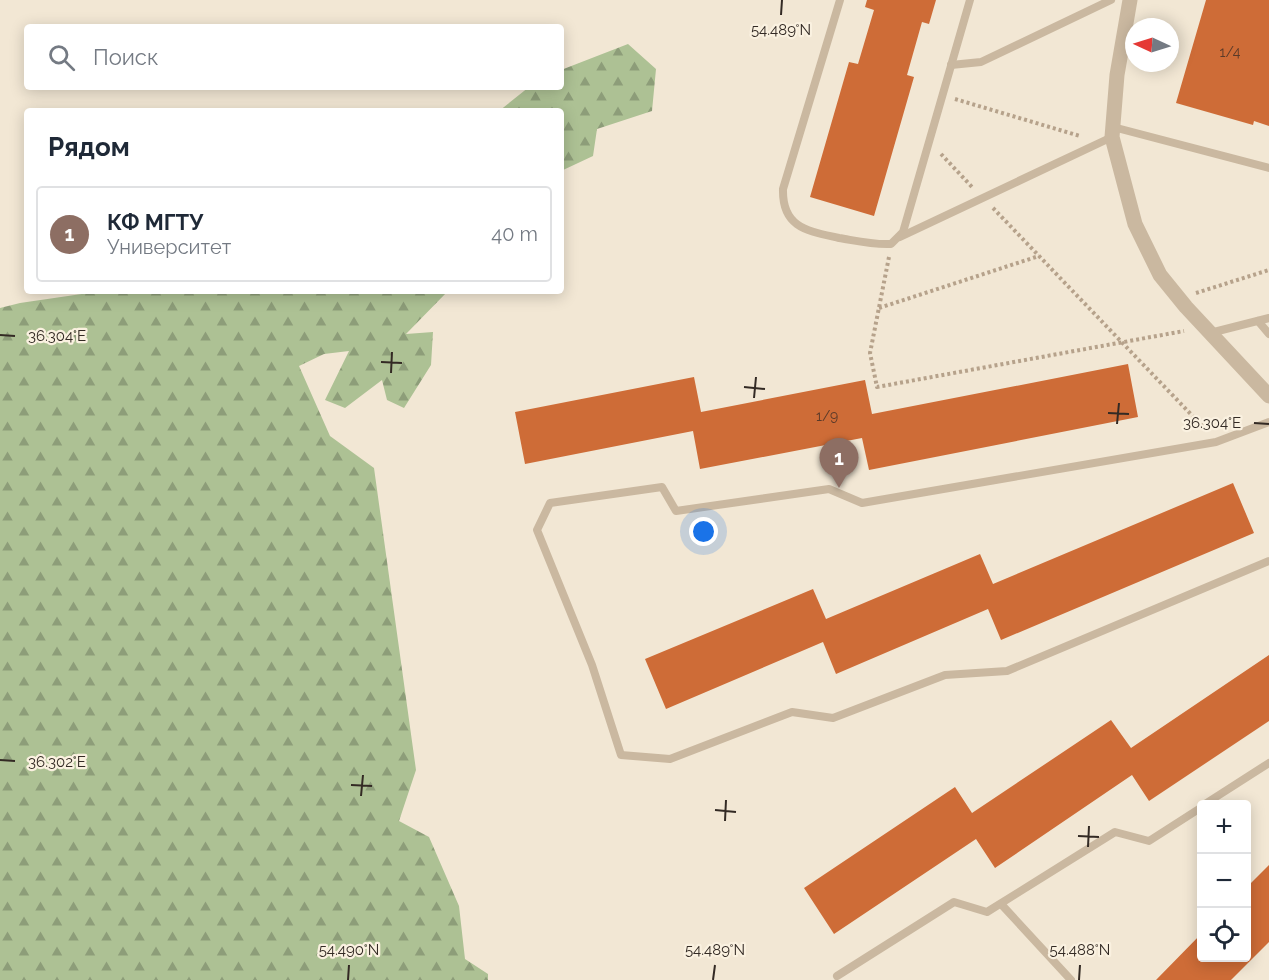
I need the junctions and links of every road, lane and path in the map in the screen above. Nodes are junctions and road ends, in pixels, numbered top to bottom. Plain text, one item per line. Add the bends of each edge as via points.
1 (840, 0) edge
2 (970, 0) edge
3 (1111, 0) edge
4 (1130, 0) edge
5 (951, 65) junction
6 (943, 95) junction
7 (1108, 135) junction
8 (929, 142) junction
9 (1269, 168) edge
10 (983, 198) junction
11 (894, 241) junction
12 (1039, 256) junction
13 (1269, 270) edge
14 (1178, 298) junction
15 (879, 308) junction
16 (1269, 318) edge
17 (1258, 321) junction
18 (1207, 330) junction
19 (1269, 334) edge
20 (1123, 342) junction
21 (1269, 396) edge
22 (1269, 422) edge
23 (1216, 442) junction
24 (1269, 561) edge
25 (1269, 763) edge
26 (1211, 800) edge
27 (1197, 810) edge
28 (1001, 904) junction
29 (837, 976) dead end
30 (1071, 980) edge

1 - 11 lane via 783,189 783,202 793,220 806,231 868,244
2 - 5 lane
3 - 5 lane via 981,63
4 - 7 street
5 - 6 lane
6 - 7 path
6 - 8 lane
7 - 9 lane
7 - 10 lane
7 - 14 street via 1135,224 1160,275
8 - 10 path
8 - 11 lane via 903,232
10 - 11 lane
10 - 12 path
11 - 15 path
12 - 15 path
12 - 20 path
13 - 14 path
14 - 18 street
15 - 20 path via 870,353 877,387
16 - 17 lane
17 - 18 lane
17 - 19 lane
18 - 20 path
18 - 21 street
20 - 23 path
22 - 23 lane
23 - 24 lane via 862,503 829,489 676,511 662,487 550,503 537,530 592,665 621,755 670,759 792,712 833,718 945,675 1007,671
25 - 26 lane
27 - 28 lane via 1149,841 1115,832
28 - 29 lane via 987,912 954,902
28 - 30 lane

